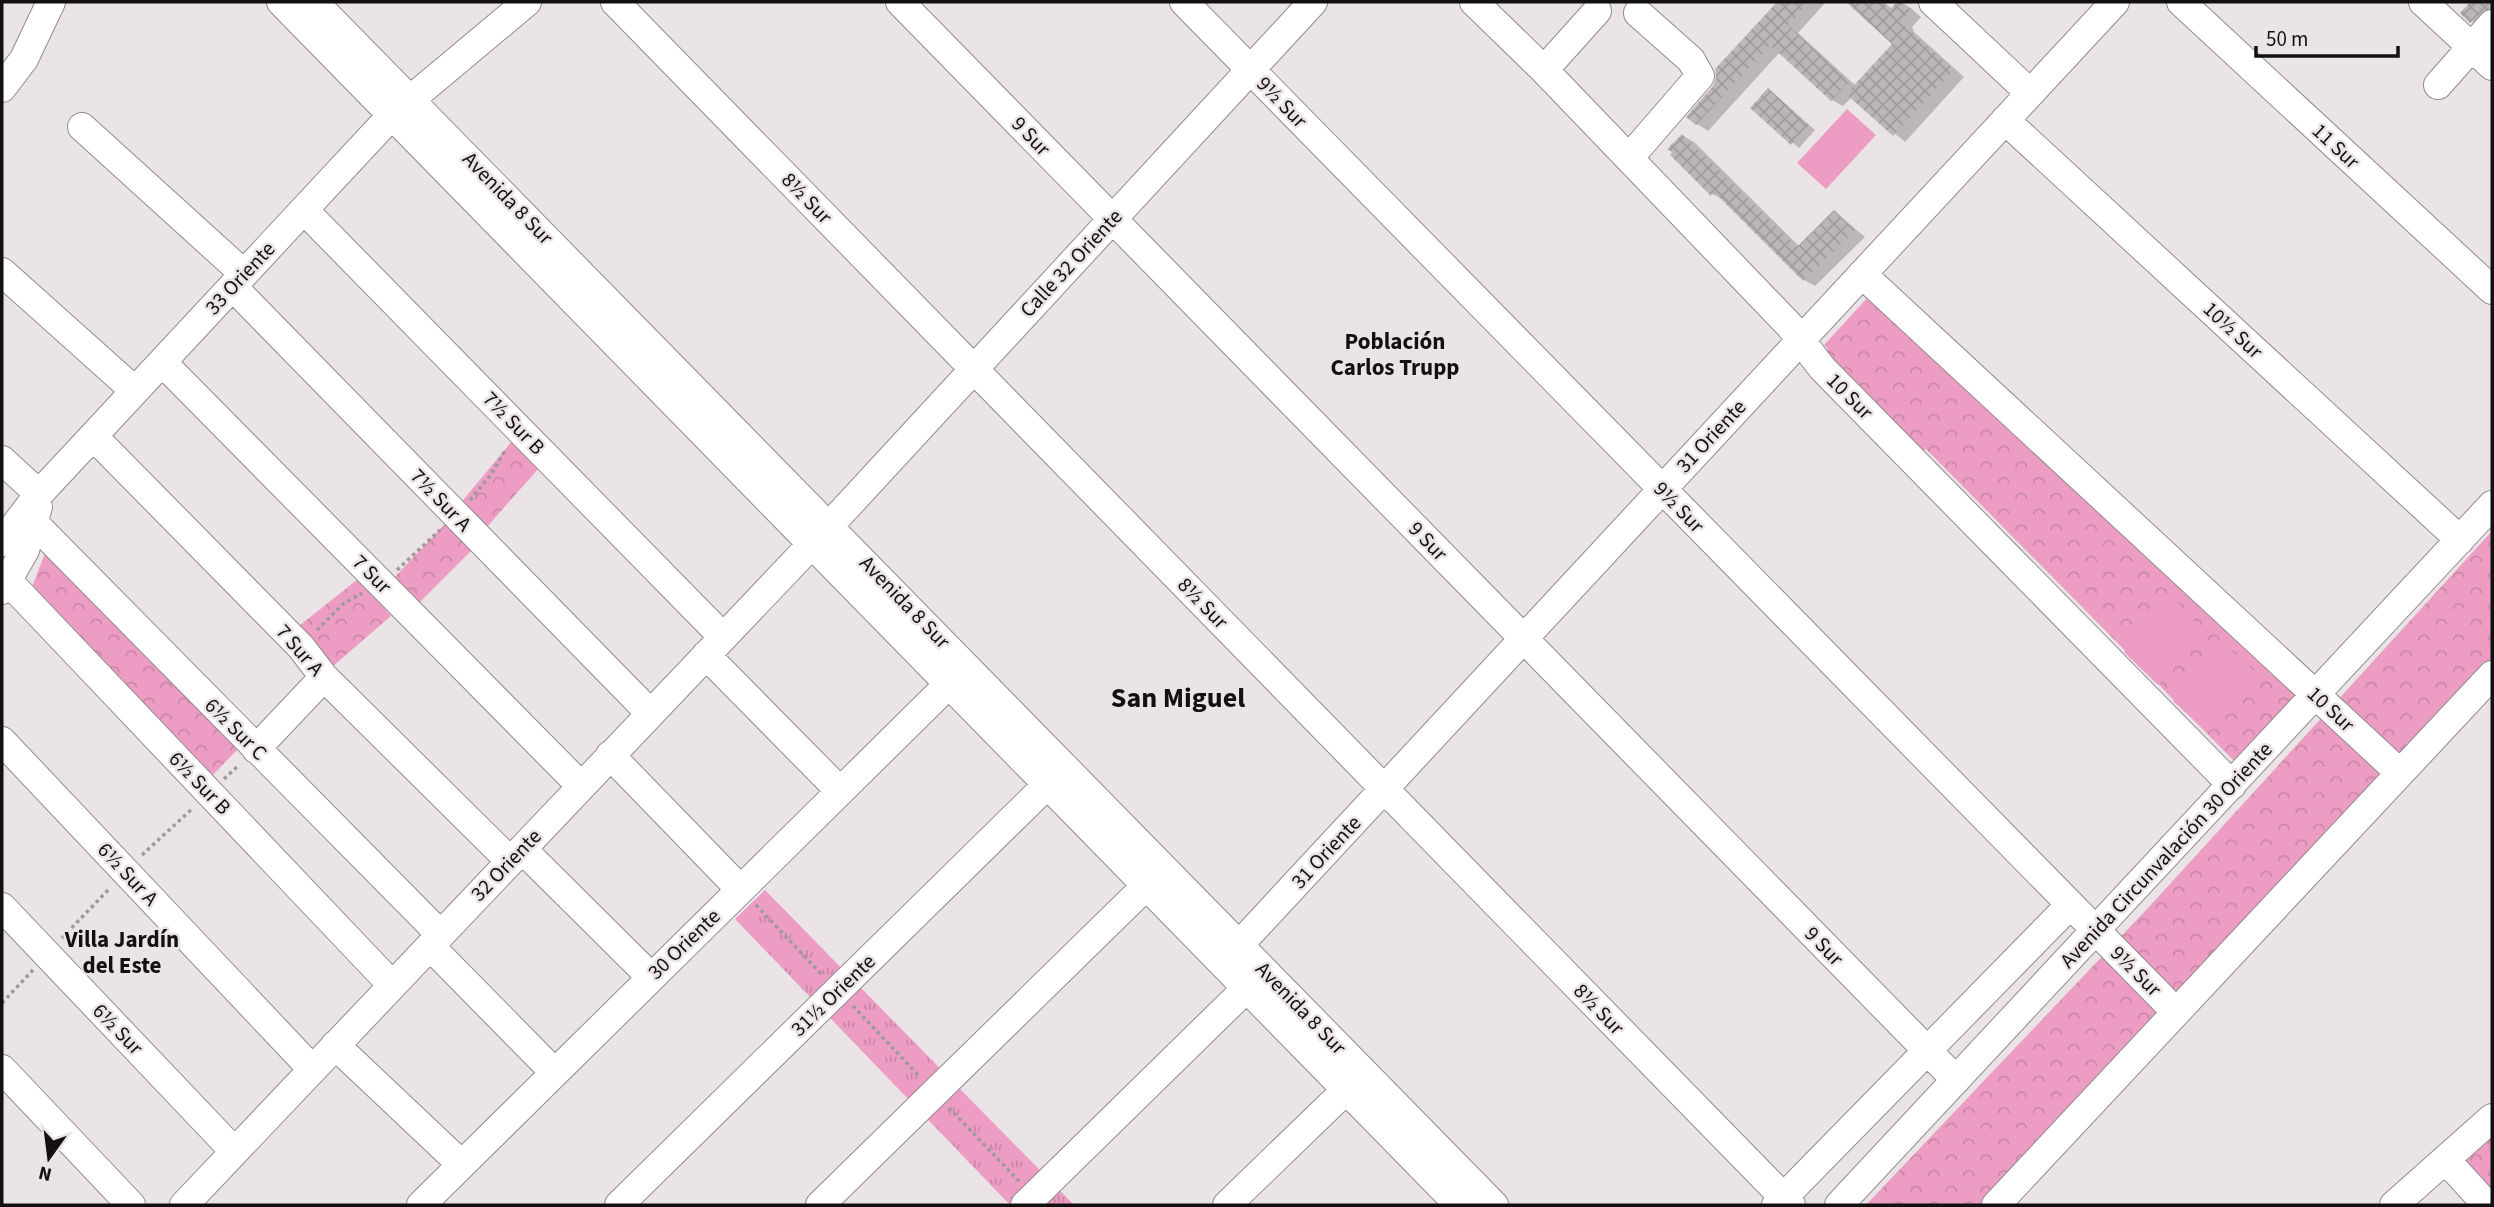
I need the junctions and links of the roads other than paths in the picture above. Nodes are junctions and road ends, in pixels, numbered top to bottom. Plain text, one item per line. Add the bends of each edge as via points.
1 (51, 2) edge
2 (281, 2) edge
3 (314, 2) edge
4 (615, 2) edge
5 (900, 2) edge
6 (1184, 2) edge
7 (1313, 2) edge
8 (1474, 2) edge
9 (1933, 2) edge
10 (2115, 2) edge
11 (2181, 2) edge
12 (2423, 2) edge
13 (510, 7) edge
14 (1597, 11) dead end
15 (1638, 13) dead end
16 (2492, 24) edge
17 (2482, 56) edge
18 (1250, 70) junction
19 (1545, 70) junction
20 (5, 77) edge
21 (2438, 85) dead end
22 (2030, 93) junction
23 (401, 107) junction
24 (2005, 120) junction
25 (82, 127) dead end
26 (1629, 158) junction
27 (304, 209) junction
28 (1112, 219) junction
29 (2, 272) edge
30 (1862, 274) junction
31 (239, 280) junction
32 (2492, 290) edge
33 (1801, 340) junction
34 (162, 362) junction
35 (974, 369) junction
36 (135, 391) junction
37 (93, 436) junction
38 (2, 460) edge
39 (1662, 489) junction
40 (39, 494) junction
41 (2492, 505) edge
42 (34, 523) junction
43 (820, 535) junction
44 (2460, 540) junction
45 (2, 542) edge
46 (5, 586) edge
47 (1523, 639) junction
48 (714, 646) junction
49 (2492, 675) edge
50 (324, 677) junction
51 (948, 684) junction
52 (2315, 695) junction
53 (650, 713) junction
54 (2, 741) edge
55 (256, 749) junction
56 (610, 755) junction
57 (2400, 773) junction
58 (1048, 785) junction
59 (2232, 785) junction
60 (581, 786) junction
61 (1384, 789) junction
62 (840, 791) junction
63 (516, 855) junction
64 (1146, 886) junction
65 (740, 889) junction
66 (2069, 906) junction
67 (2, 907) edge
68 (2095, 931) junction
69 (435, 940) junction
70 (1230, 954) junction
71 (651, 977) junction
72 (1255, 979) junction
73 (392, 985) junction
74 (2176, 1012) junction
75 (334, 1045) junction
76 (1927, 1051) junction
77 (2, 1069) edge
78 (312, 1069) junction
79 (553, 1071) junction
80 (1956, 1080) junction
81 (1346, 1090) junction
82 (2492, 1118) edge
83 (234, 1151) junction
84 (2446, 1160) junction
85 (461, 1164) junction
86 (1443, 1200) edge
87 (1029, 1201) edge
88 (1784, 1203) edge
89 (131, 1205) edge
90 (184, 1205) edge
91 (421, 1205) edge
92 (619, 1205) edge
93 (820, 1205) edge
94 (1227, 1205) edge
95 (1494, 1205) edge
96 (1839, 1205) edge
97 (1996, 1205) edge
98 (2394, 1205) edge
99 (2487, 1205) edge

1 - 20 street
2 - 23 street, Avenida 8 Sur
3 - 23 street, Avenida 8 Sur
4 - 35 street, 8½ Sur
5 - 28 street, 9 Sur
6 - 18 street, 9½ Sur
7 - 18 street, Calle 32 Oriente
8 - 19 street, 10 Sur
9 - 22 street
10 - 22 street, 31 Oriente
11 - 32 street, 11 Sur
12 - 17 street
13 - 23 street, 33 Oriente
14 - 19 street
15 - 26 street via 1691,60 1700,76
16 - 17 street
17 - 21 street
18 - 28 street, Calle 32 Oriente
18 - 39 street, 9½ Sur
19 - 26 street, 10 Sur
22 - 24 street, 31 Oriente
23 - 27 street, 33 Oriente
23 - 43 street, Avenida 8 Sur
24 - 30 street, 31 Oriente
24 - 44 street, 10½ Sur
25 - 31 street, 7½ Sur A
26 - 33 street, 10 Sur
27 - 31 street, 33 Oriente
27 - 48 street, 7½ Sur B via 524,433
28 - 35 street, Calle 32 Oriente
28 - 47 street, 9 Sur
29 - 36 street
30 - 33 street, 31 Oriente
30 - 52 street, 10 Sur
31 - 34 street, 33 Oriente
31 - 53 street, 7½ Sur A via 456,515
33 - 39 street, 31 Oriente
33 - 59 street, 10 Sur via 1822,368
34 - 36 street, 33 Oriente
34 - 60 street, 7 Sur
35 - 43 street, Calle 32 Oriente
35 - 61 street, 8½ Sur
36 - 37 street, 33 Oriente
37 - 40 street, 33 Oriente
37 - 50 street, 7 Sur A via 301,647
38 - 40 street
39 - 47 street, 31 Oriente
39 - 66 street, 9½ Sur
40 - 42 street
40 - 45 street, 33 Oriente
41 - 44 street, Avenida Circunvalación 30 Oriente
42 - 46 street via 26,550
42 - 55 street, 6½ Sur C
43 - 48 street, 32 Oriente
43 - 51 street, Avenida 8 Sur
43 - 70 street, Avenida 8 Sur
44 - 52 street, Avenida Circunvalación 30 Oriente
46 - 73 street, 6½ Sur B
47 - 61 street, 31 Oriente
47 - 76 street, 9 Sur
48 - 53 street, 32 Oriente
48 - 62 street, 7½ Sur B
49 - 57 street
50 - 55 street
50 - 63 street, 7 Sur A
51 - 58 street, Avenida 8 Sur
51 - 62 street, 30 Oriente
52 - 57 street, 10 Sur
52 - 59 street, Avenida Circunvalación 30 Oriente
53 - 56 street, 32 Oriente
54 - 78 street, 6½ Sur A
55 - 69 street, 6½ Sur C
56 - 60 street, 32 Oriente
56 - 65 street
57 - 74 street
58 - 64 street, Avenida 8 Sur
58 - 92 street, 31½ Oriente
59 - 68 street, Avenida Circunvalación 30 Oriente
60 - 63 street, 32 Oriente
61 - 70 street, 31 Oriente
61 - 88 street, 8½ Sur
62 - 65 street, 30 Oriente
63 - 69 street, 32 Oriente
63 - 71 street, 7 Sur A
64 - 70 street, Avenida 8 Sur
64 - 93 street
65 - 71 street, 30 Oriente
66 - 68 street, 9½ Sur
66 - 76 street
67 - 83 street, 6½ Sur
68 - 74 street, 9½ Sur
68 - 80 street, Avenida Circunvalación 30 Oriente
69 - 73 street, 32 Oriente
69 - 79 street, 6½ Sur C
70 - 72 street, Avenida 8 Sur
71 - 79 street, 30 Oriente
72 - 81 street, Avenida 8 Sur
72 - 87 street
72 - 95 street, Avenida 8 Sur
73 - 75 street, 32 Oriente
74 - 97 street
75 - 78 street, 32 Oriente
75 - 85 street
76 - 80 street, 9 Sur
76 - 88 street
77 - 89 street
78 - 83 street, 32 Oriente
79 - 85 street, 30 Oriente
80 - 96 street, Avenida Circunvalación 30 Oriente
81 - 86 street, Avenida 8 Sur
81 - 94 street
82 - 84 street
83 - 90 street, 32 Oriente
84 - 98 street
84 - 99 street
85 - 91 street, 30 Oriente

